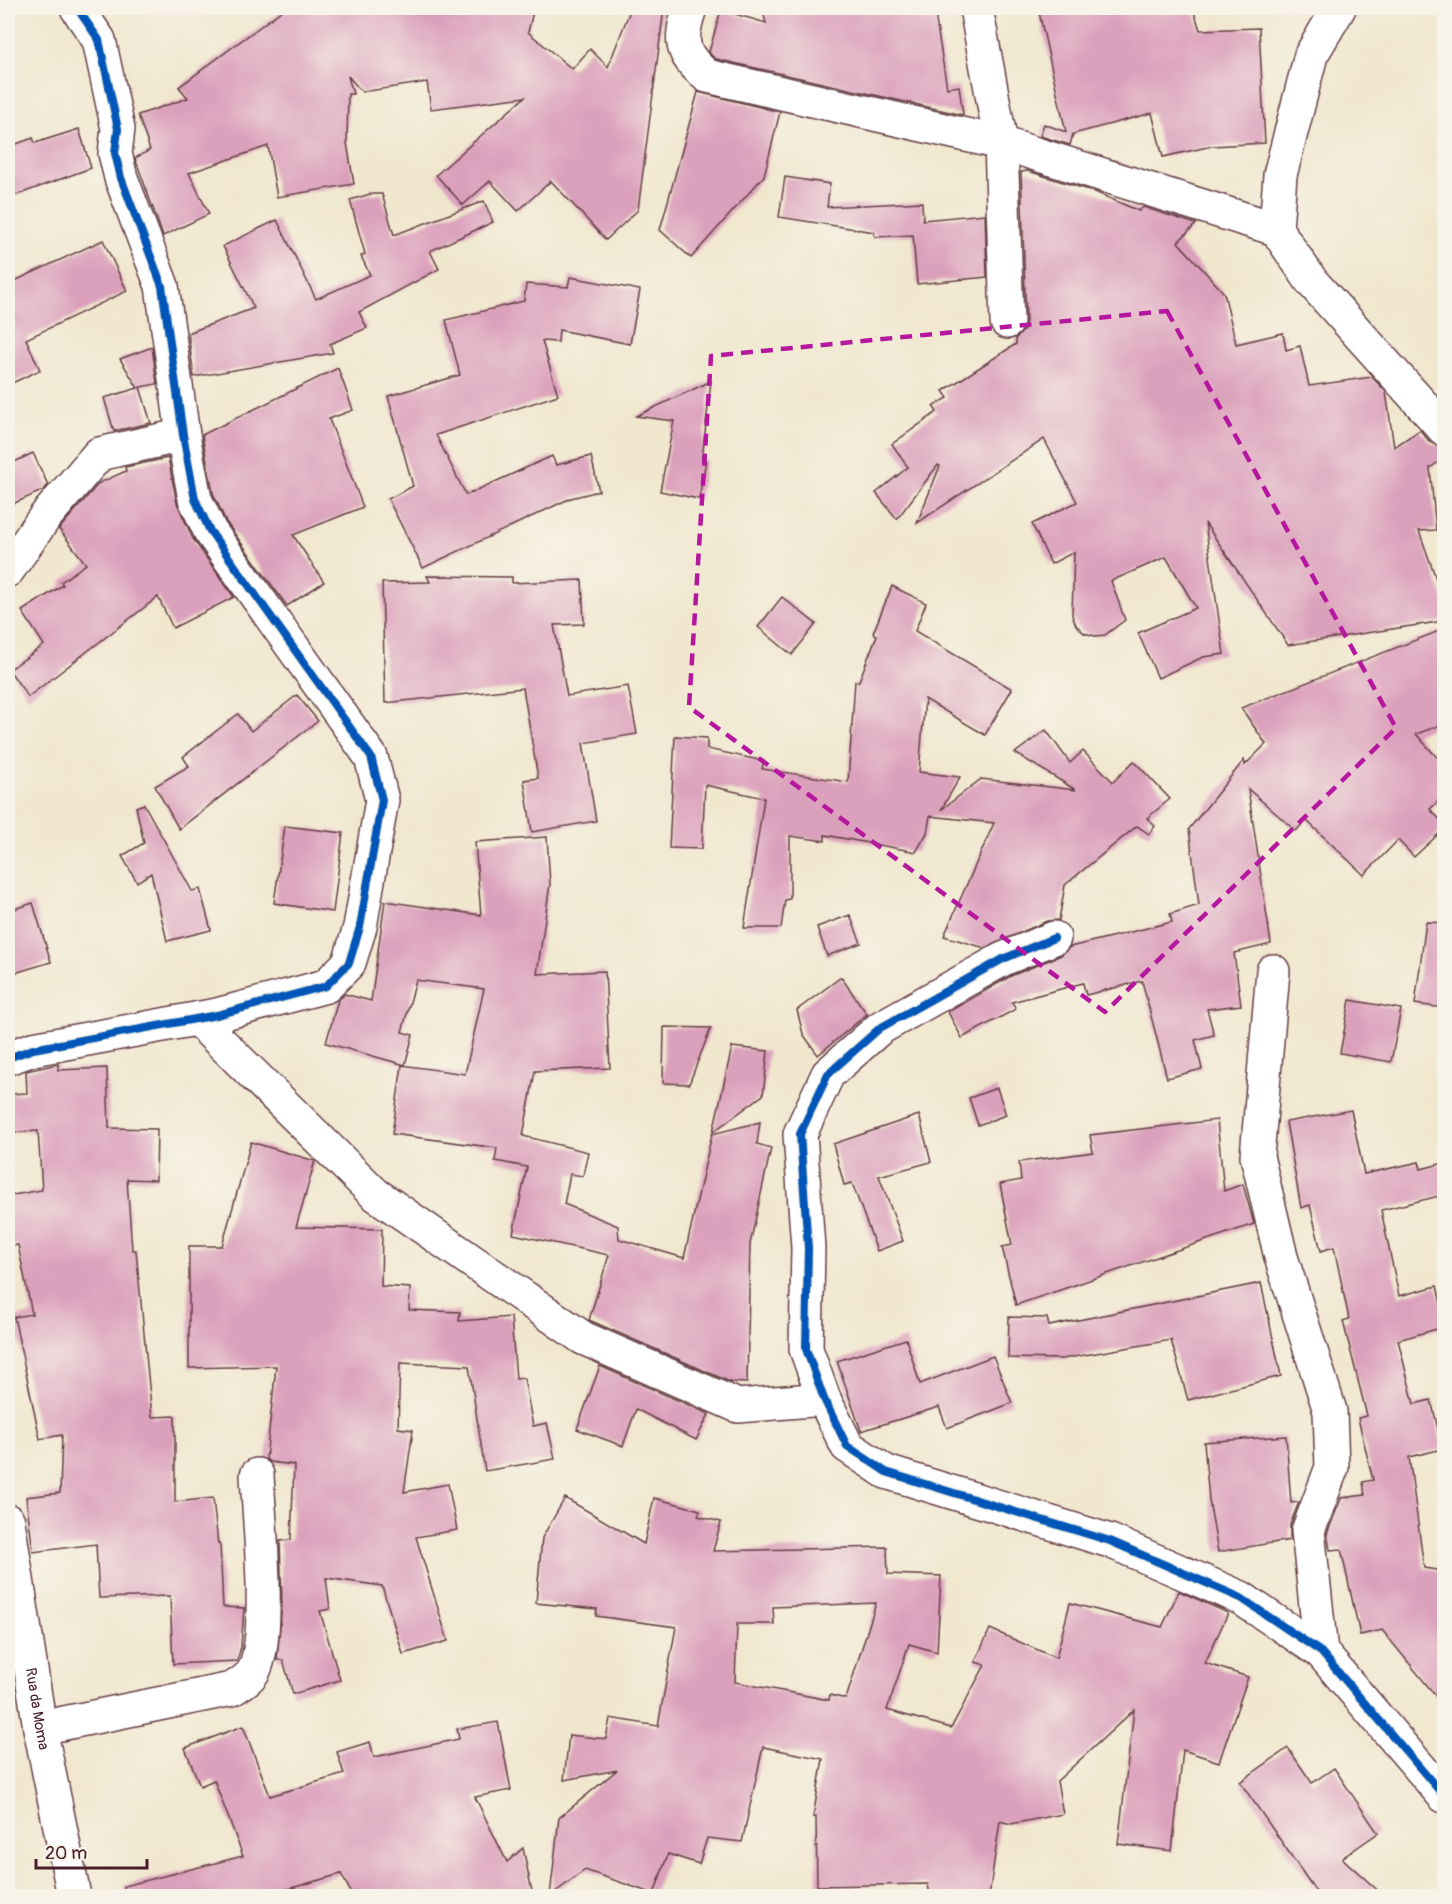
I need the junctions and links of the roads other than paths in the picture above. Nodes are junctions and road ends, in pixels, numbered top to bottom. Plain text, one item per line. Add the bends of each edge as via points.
1 (77, 8) edge
2 (690, 8) edge
3 (976, 8) edge
4 (1339, 8) edge
5 (1001, 143) junction
6 (1276, 230) junction
7 (1007, 322) dead end
8 (1444, 429) edge
9 (183, 435) junction
10 (8, 570) edge
11 (1054, 938) dead end
12 (1273, 971) dead end
13 (197, 1019) junction
14 (8, 1058) edge
15 (824, 1399) junction
16 (257, 1474) dead end
17 (8, 1521) edge
18 (1321, 1652) junction
19 (40, 1728) junction
20 (1444, 1796) edge
21 (74, 1896) edge

1 - 9 street via 99,40 118,129 115,153 121,178 162,286
2 - 5 street via 682,47 707,76
3 - 5 street
4 - 6 street via 1311,55 1280,175
5 - 6 street
5 - 7 street
6 - 8 street via 1312,282
9 - 10 street via 99,454 45,517
9 - 13 street via 195,499 210,531 370,757 382,800 360,927 349,963 326,986
11 - 15 street via 1003,959 880,1028 828,1074 800,1134 808,1248 807,1349
12 - 18 street via 1257,1156 1281,1257 1330,1411 1332,1467 1308,1531
13 - 14 street via 33,1049
13 - 15 street via 375,1194 584,1338 738,1406
15 - 18 street via 847,1446 886,1472 1110,1541 1241,1598
16 - 19 street via 262,1618 255,1669 246,1680 232,1689
17 - 19 street, Rua da Moma
18 - 20 street
19 - 21 street, Rua da Moma

